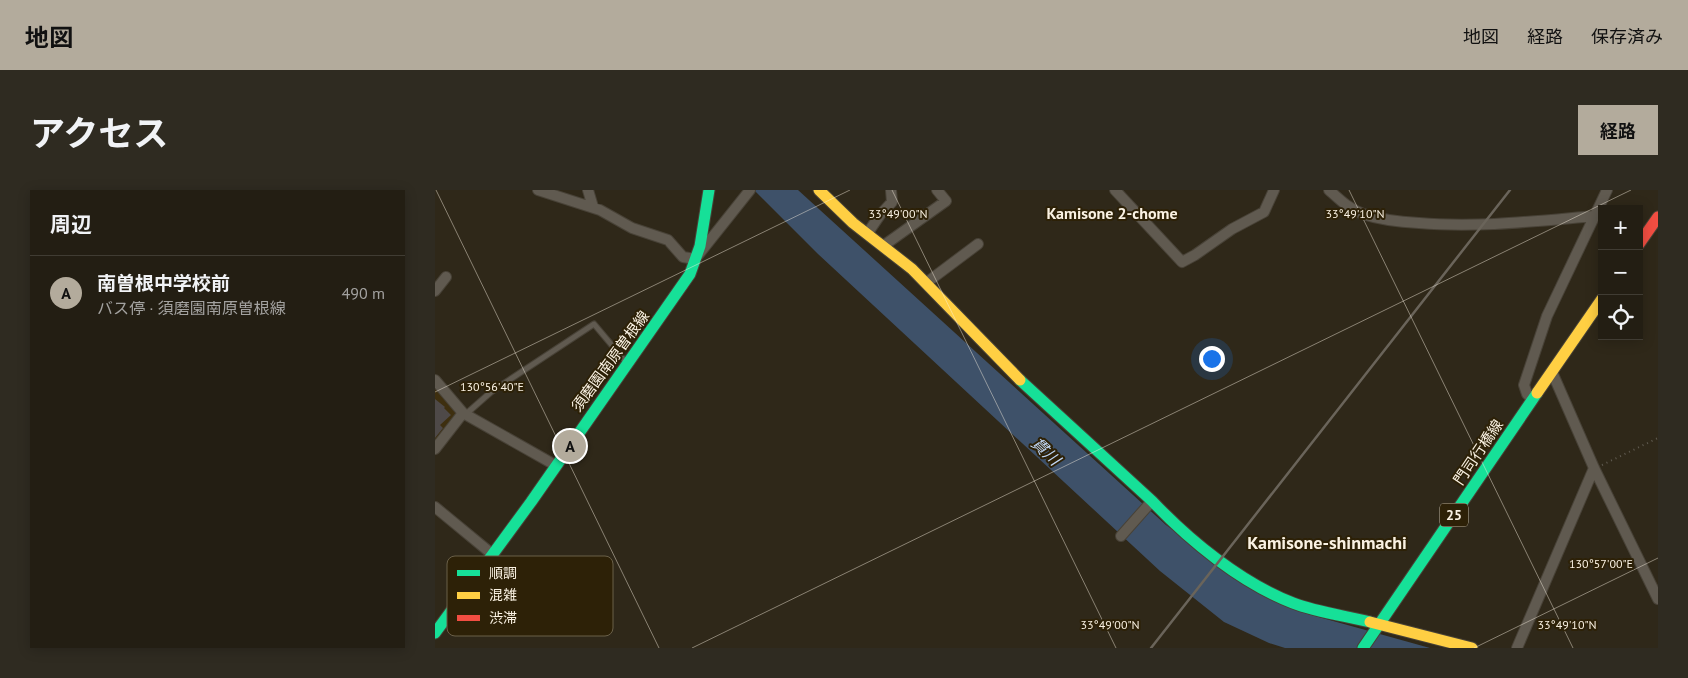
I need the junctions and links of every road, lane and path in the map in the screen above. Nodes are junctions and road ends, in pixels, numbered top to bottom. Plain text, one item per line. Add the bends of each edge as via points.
1 (537, 190) edge
2 (588, 190) edge
3 (709, 190) edge
4 (750, 190) edge
5 (819, 190) edge
6 (891, 190) edge
7 (937, 190) edge
8 (1115, 190) edge
9 (1274, 190) edge
10 (1329, 190) edge
11 (1607, 190) edge
12 (593, 208) junction
13 (1594, 216) junction
14 (1658, 217) edge
15 (867, 234) junction
16 (1643, 238) edge
17 (978, 244) dead end
18 (883, 246) junction
19 (695, 259) junction
20 (446, 278) dead end
21 (926, 283) junction
22 (435, 291) edge
23 (1598, 305) edge
24 (627, 363) junction
25 (1552, 372) junction
26 (435, 380) edge
27 (1532, 399) junction
28 (465, 413) junction
29 (1658, 438) edge
30 (435, 449) edge
31 (555, 464) junction
32 (1594, 468) junction
33 (1151, 503) junction
34 (435, 507) edge
35 (1121, 536) dead end
36 (492, 554) joint
37 (1658, 599) edge
38 (447, 616) edge
39 (1378, 627) junction
40 (435, 633) edge
41 (1363, 648) edge
42 (1471, 648) edge
43 (1517, 648) edge

1 - 12 street
2 - 12 street
3 - 19 main road, 須磨園南原曽根線
4 - 19 street
5 - 15 main road
6 - 15 street via 891,202
7 - 18 street via 946,201
8 - 9 street via 1181,262 1264,212
10 - 13 street via 1361,213 1387,220 1483,225
11 - 13 street
12 - 19 street via 632,228 668,240 683,257
13 - 27 street via 1547,316 1528,370 1524,385
14 - 16 main road
15 - 18 main road
17 - 21 street
18 - 21 main road
19 - 24 main road, 須磨園南原曽根線 via 685,282
20 - 22 street
21 - 33 main road via 1019,379
23 - 25 main road, 門司行橋線 / 25
24 - 28 lane via 593,324
24 - 31 main road, 須磨園南原曽根線
25 - 27 main road, 門司行橋線 / 25
25 - 32 street
26 - 28 street
27 - 39 main road, 門司行橋線 / 25
28 - 30 street
28 - 31 street
29 - 32 path
31 - 36 main road, 須磨園南原曽根線
32 - 37 street
32 - 43 street
33 - 35 street
33 - 39 main road via 1239,576 1293,603
34 - 36 street
38 - 40 main road, 須磨園南原曽根線
39 - 41 main road, 門司行橋線 / 25
39 - 42 main road

